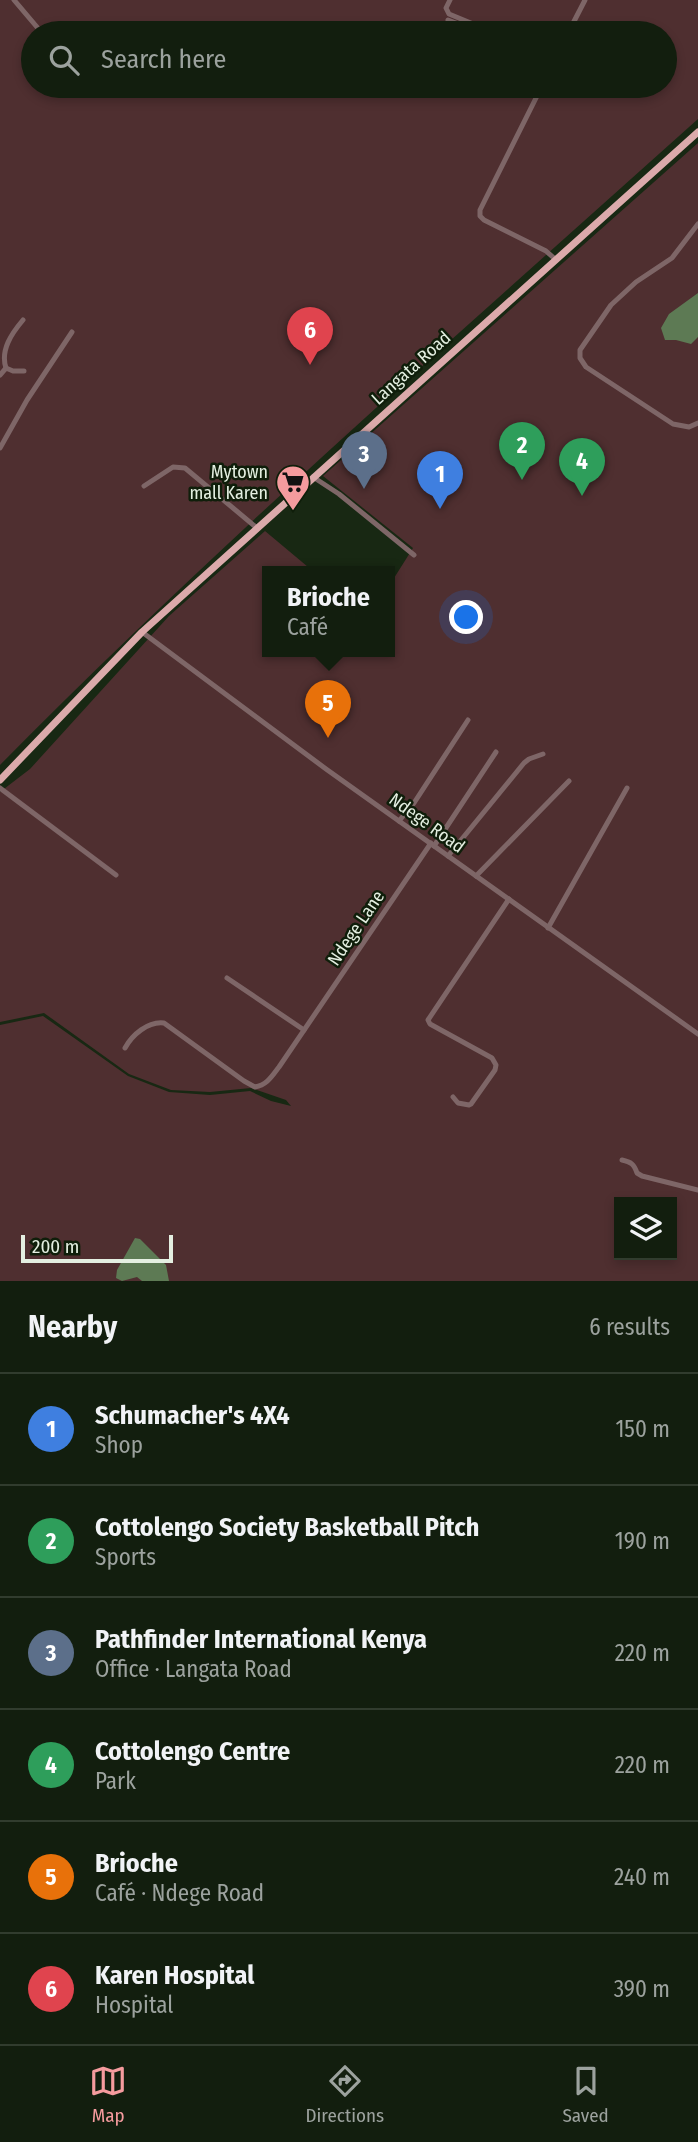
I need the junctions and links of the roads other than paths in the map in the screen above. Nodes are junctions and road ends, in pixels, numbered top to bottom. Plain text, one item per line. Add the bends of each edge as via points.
1 (14, 0) edge
2 (450, 0) edge
3 (585, 0) edge
4 (32, 21) edge
5 (467, 21) edge
6 (574, 21) edge
7 (536, 98) edge
8 (698, 132) edge
9 (698, 225) edge
10 (555, 259) junction
11 (23, 320) dead end
12 (72, 332) dead end
13 (6, 368) junction
14 (24, 371) dead end
15 (0, 375) edge
16 (698, 423) edge
17 (0, 448) edge
18 (313, 477) junction
19 (144, 486) dead end
20 (257, 528) junction
21 (415, 555) dead end
22 (142, 632) junction
23 (468, 720) dead end
24 (496, 752) dead end
25 (543, 754) dead end
26 (0, 780) edge
27 (569, 781) dead end
28 (0, 788) edge
29 (627, 788) dead end
30 (399, 821) junction
31 (433, 845) junction
32 (448, 856) junction
33 (116, 875) dead end
34 (476, 877) junction
35 (509, 899) junction
36 (548, 928) junction
37 (227, 978) dead end
38 (304, 1030) junction
39 (698, 1034) edge
40 (125, 1048) dead end
41 (453, 1097) dead end
42 (622, 1160) dead end
43 (698, 1190) edge

1 - 4 street
2 - 5 street via 446,8 450,14
3 - 6 street
7 - 10 street via 480,216
8 - 10 main road, Langata Road
9 - 16 street via 669,262 620,295 580,354 584,365 660,417 680,426
10 - 18 main road, Langata Road
11 - 13 street via 3,349
12 - 17 street
13 - 14 street
13 - 15 street
18 - 20 main road, Langata Road
18 - 21 street
19 - 20 street via 173,467 186,468
20 - 22 main road, Langata Road
22 - 26 main road, Langata Road
22 - 30 street, Ndege Road
23 - 30 street
24 - 31 street, Ndege Lane
25 - 32 street via 524,763
27 - 34 street
28 - 33 street
29 - 36 street
30 - 31 street, Ndege Road
31 - 32 street, Ndege Road
31 - 38 street, Ndege Lane
32 - 34 street, Ndege Road
34 - 35 street, Ndege Road
35 - 36 street, Ndege Road
35 - 41 street via 428,1020 492,1058 496,1065 471,1104 458,1103
36 - 39 street, Ndege Road
37 - 38 street
38 - 40 street, Ndege Lane via 269,1080 259,1087 164,1023 154,1022 133,1035
42 - 43 street via 642,1176

